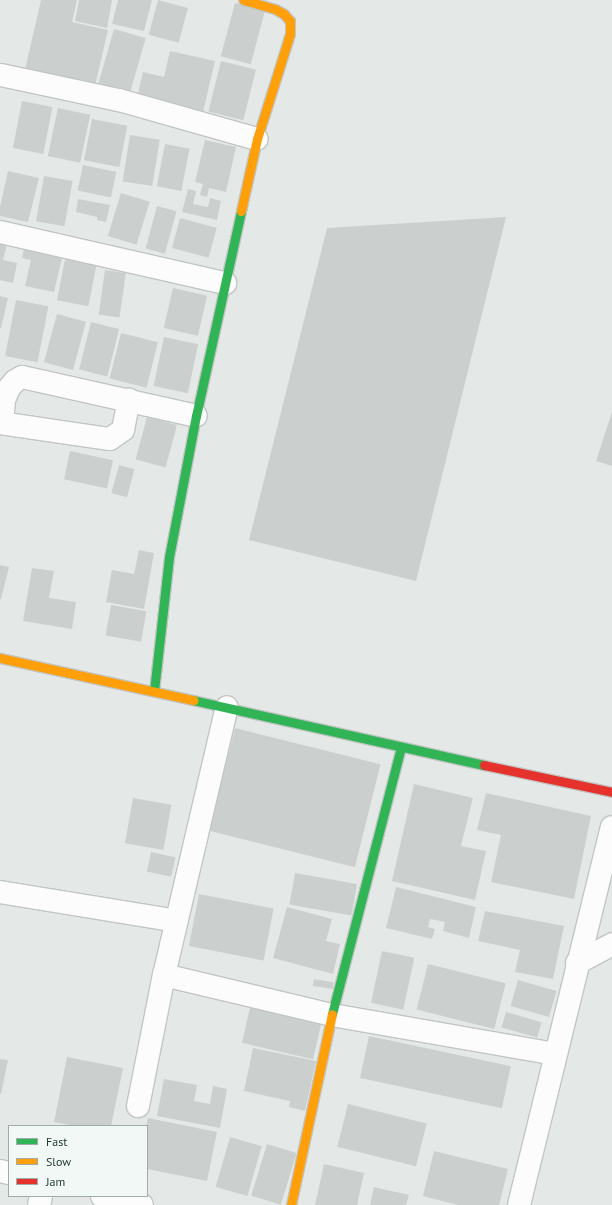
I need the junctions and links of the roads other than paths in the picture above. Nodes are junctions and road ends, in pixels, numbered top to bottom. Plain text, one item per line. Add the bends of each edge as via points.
1 (243, 0) edge
2 (0, 73) edge
3 (257, 139) junction
4 (0, 232) edge
5 (225, 283) junction
6 (129, 400) junction
7 (196, 416) junction
8 (1, 423) edge
9 (0, 658) edge
10 (154, 691) junction
11 (227, 707) junction
12 (401, 748) junction
13 (612, 792) edge
14 (612, 827) edge
15 (0, 892) edge
16 (177, 921) junction
17 (612, 944) edge
18 (578, 962) junction
19 (164, 975) junction
20 (332, 1015) junction
21 (555, 1054) junction
22 (138, 1106) dead end
23 (106, 1197) edge
24 (142, 1205) edge
25 (291, 1205) edge
26 (519, 1205) edge

1 - 3 street via 275,9 290,21 290,34
2 - 3 street via 119,100
3 - 5 street
4 - 5 street
5 - 7 street
6 - 7 street
6 - 8 street via 123,430 110,439
6 - 8 street via 22,377 9,388 4,400
7 - 10 street via 169,557
9 - 10 street
10 - 11 street
11 - 12 street
11 - 16 street
12 - 13 street
12 - 20 street
14 - 18 street
15 - 16 street
16 - 19 street
17 - 18 street
18 - 21 street
19 - 20 street
19 - 22 street
20 - 21 street
20 - 25 street
21 - 26 street
23 - 24 street

